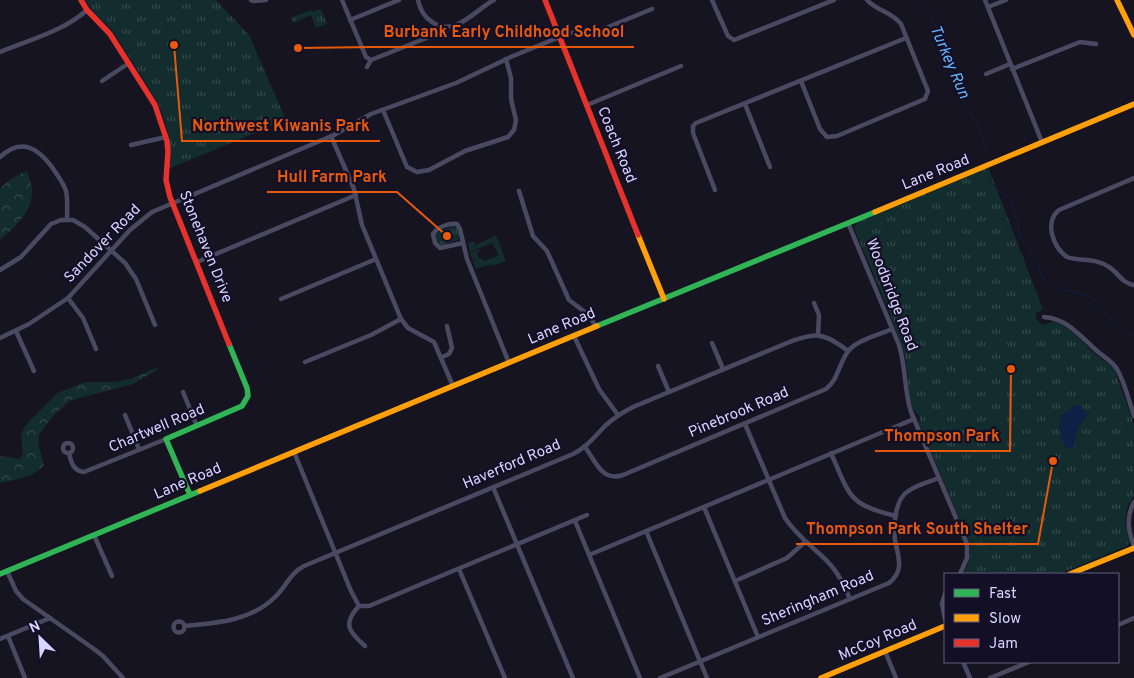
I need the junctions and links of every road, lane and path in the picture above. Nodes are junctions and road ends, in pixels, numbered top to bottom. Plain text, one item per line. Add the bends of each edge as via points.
1 (81, 0) edge
2 (251, 0) edge
3 (266, 0) edge
4 (342, 0) edge
5 (399, 0) edge
6 (418, 0) edge
7 (494, 0) edge
8 (545, 0) edge
9 (712, 0) edge
10 (834, 0) edge
11 (867, 0) edge
12 (984, 0) edge
13 (1006, 0) edge
14 (1117, 0) edge
15 (988, 7) junction
16 (652, 9) dead end
17 (88, 10) junction
18 (350, 20) junction
19 (437, 26) junction
20 (1134, 35) edge
21 (560, 37) junction
22 (906, 38) junction
23 (1096, 44) dead end
24 (0, 52) edge
25 (506, 59) junction
26 (371, 60) junction
27 (129, 63) junction
28 (681, 66) dead end
29 (1011, 66) junction
30 (367, 68) dead end
31 (986, 74) dead end
32 (801, 80) junction
33 (102, 81) dead end
34 (745, 104) junction
35 (1134, 104) edge
36 (587, 105) junction
37 (383, 110) junction
38 (166, 136) junction
39 (331, 136) junction
40 (1042, 142) junction
41 (131, 145) dead end
42 (0, 157) edge
43 (770, 167) dead end
44 (1134, 178) edge
45 (715, 190) dead end
46 (519, 191) dead end
47 (356, 196) junction
48 (172, 202) junction
49 (67, 219) junction
50 (848, 222) junction
51 (463, 243) junction
52 (112, 250) junction
53 (376, 260) junction
54 (197, 262) junction
55 (0, 270) edge
56 (1134, 285) edge
57 (68, 298) junction
58 (281, 299) dead end
59 (664, 299) junction
60 (814, 303) dead end
61 (1044, 317) dead end
62 (401, 319) junction
63 (155, 325) dead end
64 (446, 326) dead end
65 (596, 327) junction
66 (892, 329) junction
67 (16, 331) junction
68 (818, 335) junction
69 (574, 336) junction
70 (0, 338) edge
71 (712, 344) dead end
72 (96, 349) dead end
73 (848, 351) junction
74 (442, 357) junction
75 (306, 362) dead end
76 (509, 363) junction
77 (658, 366) dead end
78 (34, 370) dead end
79 (723, 370) junction
80 (453, 386) junction
81 (183, 392) dead end
82 (669, 392) junction
83 (245, 403) joint
84 (125, 415) dead end
85 (618, 415) junction
86 (1134, 416) edge
87 (914, 419) junction
88 (745, 424) junction
89 (197, 426) junction
90 (166, 439) junction
91 (585, 447) junction
92 (139, 449) junction
93 (294, 452) junction
94 (69, 453) dead end
95 (831, 454) junction
96 (939, 478) junction
97 (768, 480) junction
98 (493, 487) junction
99 (190, 495) junction
100 (1134, 502) edge
101 (704, 507) junction
102 (588, 516) dead end
103 (896, 516) junction
104 (575, 521) junction
105 (646, 531) junction
106 (94, 535) junction
107 (805, 542) junction
108 (517, 545) junction
109 (1134, 547) edge
110 (335, 552) junction
111 (589, 555) junction
112 (460, 568) junction
113 (6, 571) junction
114 (960, 573) edge
115 (1072, 573) edge
116 (0, 574) edge
117 (112, 576) dead end
118 (735, 581) junction
119 (944, 597) edge
120 (850, 599) junction
121 (359, 606) junction
122 (944, 614) edge
123 (50, 618) junction
124 (1134, 618) edge
125 (1119, 625) edge
126 (184, 626) dead end
127 (944, 626) edge
128 (8, 636) junction
129 (758, 637) junction
130 (0, 639) edge
131 (365, 646) dead end
132 (885, 651) junction
133 (700, 662) junction
134 (963, 663) edge
135 (1027, 663) edge
136 (26, 678) edge
137 (123, 678) edge
138 (505, 678) edge
139 (573, 678) edge
140 (640, 678) edge
141 (660, 678) edge
142 (708, 678) edge
143 (821, 678) edge
144 (896, 678) edge
145 (970, 678) edge
146 (990, 678) edge

1 - 17 street, Stonehaven Drive
2 - 3 street
4 - 18 street
5 - 18 street
6 - 19 street via 422,13
7 - 19 street via 460,24
8 - 21 street, Coach Road
9 - 10 street via 731,39
11 - 22 street via 896,19
12 - 15 street
13 - 15 street
14 - 20 street
15 - 29 street
16 - 21 street, Sandover Road via 596,32 575,31
17 - 24 street via 68,24
17 - 27 street, Stonehaven Drive via 110,34
18 - 26 street via 366,57
19 - 26 street via 429,37
21 - 25 street, Sandover Road
21 - 36 street, Coach Road
22 - 32 street
22 - 32 street via 928,94 920,102 837,136 827,137 820,129
23 - 29 street via 1080,42
25 - 37 street, Sandover Road via 456,83
25 - 37 street via 516,120 514,130 508,137 465,151 429,170 417,172 406,165
26 - 30 street
27 - 33 street
27 - 38 street, Stonehaven Drive via 155,105
28 - 36 street
29 - 31 street
29 - 40 street
32 - 34 street
34 - 43 street
34 - 45 street via 693,126
35 - 40 street, Lane Road
36 - 59 street, Coach Road
37 - 39 street, Sandover Road
38 - 41 street
38 - 48 street, Stonehaven Drive via 166,180
39 - 47 street
39 - 48 street, Sandover Road
40 - 50 street, Lane Road
42 - 49 street via 6,151 21,146 39,152 61,180 66,192
44 - 56 street via 1064,207 1056,212 1051,224 1061,252 1070,258 1100,262 1122,281
46 - 65 street via 533,236 547,251 569,300 589,315
47 - 53 street via 362,226
47 - 54 street
48 - 52 street, Sandover Road via 152,212
48 - 54 street, Stonehaven Drive
49 - 52 street via 79,222
49 - 55 street via 51,224 22,256
50 - 59 street, Lane Road
50 - 66 street, Woodbridge Road
51 - 51 street via 456,224 433,234 440,248
51 - 76 street
52 - 57 street, Sandover Road
52 - 63 street via 136,279
53 - 58 street
53 - 62 street
54 - 83 street, Stonehaven Drive via 246,385 248,396
57 - 67 street, Sandover Road
57 - 72 street via 83,318
59 - 65 street, Lane Road
60 - 68 street
61 - 86 street via 1054,318 1074,329 1110,361 1118,370
62 - 74 street via 408,328 434,342
62 - 75 street
64 - 74 street via 452,348
65 - 69 street, Lane Road
66 - 73 street via 858,343
66 - 87 street, Woodbridge Road via 902,355 906,394
67 - 70 street, Sandover Road
67 - 78 street
68 - 73 street via 835,341
68 - 79 street, Haverford Road via 801,337
69 - 76 street, Lane Road
69 - 85 street via 599,389
71 - 79 street
73 - 88 street, Pinebrook Road via 837,377 826,389
74 - 80 street
76 - 80 street, Lane Road
77 - 82 street
79 - 82 street, Haverford Road
80 - 93 street, Lane Road
81 - 89 street
82 - 85 street, Haverford Road
83 - 89 street, Chartwell Road
84 - 92 street
85 - 91 street, Haverford Road
87 - 95 street
87 - 96 street, Woodbridge Road
88 - 91 street, Pinebrook Road via 617,477 604,474
88 - 97 street
89 - 90 street, Chartwell Road
90 - 92 street, Chartwell Road
90 - 99 street
91 - 98 street, Haverford Road
92 - 94 street, Chartwell Road via 80,472 70,462
93 - 99 street, Lane Road
93 - 110 street
95 - 97 street
95 - 103 street via 846,488 860,505
96 - 103 street, Sheringham Road via 903,495
96 - 114 street, Woodbridge Road via 966,544 967,558
97 - 101 street
97 - 107 street via 785,518
98 - 108 street
98 - 110 street, Haverford Road
99 - 106 street, Lane Road
100 - 109 street via 1128,523
101 - 105 street
101 - 118 street
102 - 104 street
103 - 120 street, Sheringham Road via 894,533 900,560 896,576 884,585
104 - 108 street
104 - 111 street
105 - 111 street
105 - 133 street
106 - 113 street, Lane Road
106 - 117 street
107 - 118 street via 788,558
107 - 120 street via 833,568
108 - 112 street
108 - 139 street
109 - 115 street
110 - 121 street
110 - 126 street, Haverford Road via 293,572 276,596 254,613 237,619
111 - 140 street
112 - 121 street via 369,606
112 - 138 street
113 - 116 street, Lane Road
113 - 123 street via 23,599
118 - 129 street
119 - 122 street
120 - 129 street, Sheringham Road
121 - 131 street via 349,624 354,636
123 - 128 street
123 - 137 street via 103,656
124 - 125 street
127 - 132 street, McCoy Road
128 - 130 street
128 - 136 street
129 - 133 street, Sheringham Road
132 - 143 street, McCoy Road
132 - 144 street
133 - 141 street, Sheringham Road
133 - 142 street
134 - 145 street
135 - 146 street

